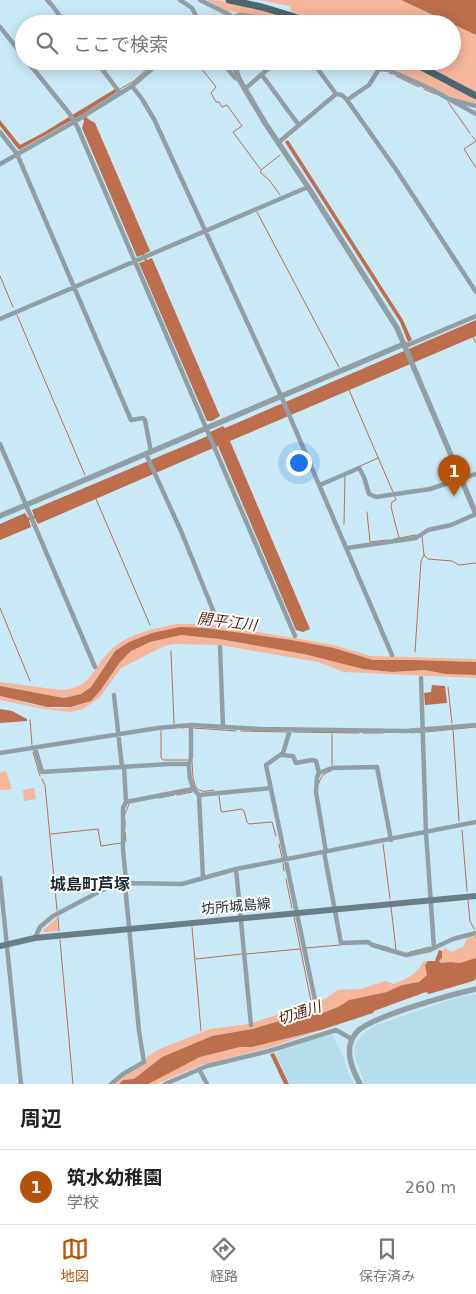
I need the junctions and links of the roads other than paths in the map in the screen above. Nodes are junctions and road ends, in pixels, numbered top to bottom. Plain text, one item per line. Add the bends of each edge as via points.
1 (48, 0) edge
2 (180, 0) edge
3 (200, 0) edge
4 (228, 0) edge
5 (59, 15) edge
6 (196, 15) edge
7 (226, 15) edge
8 (290, 15) edge
9 (0, 27) edge
10 (15, 46) edge
11 (34, 70) edge
12 (103, 70) edge
13 (151, 70) edge
14 (229, 70) edge
15 (236, 70) edge
16 (267, 70) edge
17 (319, 70) edge
18 (378, 70) edge
19 (389, 70) edge
20 (427, 70) edge
21 (262, 75) junction
22 (240, 79) junction
23 (132, 86) junction
24 (245, 89) junction
25 (120, 93) junction
26 (336, 94) junction
27 (476, 96) edge
28 (448, 99) junction
29 (347, 100) junction
30 (476, 106) edge
31 (476, 114) edge
32 (74, 122) junction
33 (298, 124) junction
34 (0, 132) edge
35 (279, 142) junction
36 (17, 154) junction
37 (0, 164) edge
38 (308, 187) junction
39 (205, 231) junction
40 (134, 261) junction
41 (75, 287) junction
42 (476, 292) edge
43 (476, 316) edge
44 (0, 319) edge
45 (405, 346) junction
46 (282, 399) junction
47 (207, 431) junction
48 (0, 444) edge
49 (149, 455) junction
50 (476, 474) edge
51 (461, 479) junction
52 (320, 485) junction
53 (27, 508) junction
54 (476, 514) edge
55 (0, 516) edge
56 (347, 548) junction
57 (219, 625) dead end
58 (294, 636) dead end
59 (220, 647) dead end
60 (392, 655) dead end
61 (95, 667) dead end
62 (421, 678) dead end
63 (114, 695) dead end
64 (191, 725) junction
65 (476, 725) edge
66 (223, 727) junction
67 (290, 730) junction
68 (422, 730) junction
69 (118, 734) junction
70 (35, 748) junction
71 (0, 753) edge
72 (282, 755) junction
73 (189, 764) junction
74 (123, 767) junction
75 (319, 772) junction
76 (271, 788) junction
77 (193, 789) junction
78 (199, 795) junction
79 (126, 802) junction
80 (476, 822) edge
81 (426, 833) junction
82 (391, 840) junction
83 (325, 852) junction
84 (285, 860) junction
85 (236, 869) junction
86 (0, 878) edge
87 (203, 878) junction
88 (126, 882) junction
89 (476, 896) edge
90 (430, 900) junction
91 (334, 910) junction
92 (296, 913) junction
93 (240, 918) junction
94 (129, 929) junction
95 (476, 933) edge
96 (35, 938) junction
97 (3, 944) edge
98 (434, 948) junction
99 (476, 989) edge
100 (316, 1005) dead end
101 (251, 1025) dead end
102 (352, 1039) junction
103 (199, 1069) junction
104 (21, 1084) edge
105 (111, 1084) edge
106 (165, 1084) edge
107 (206, 1084) edge
108 (360, 1084) edge

1 - 5 street
2 - 6 street via 189,4
3 - 7 street
4 - 8 main road
9 - 10 street
11 - 32 street
12 - 25 street
13 - 23 street
14 - 22 street
15 - 22 street
16 - 21 street
17 - 26 street
18 - 29 street via 369,85
19 - 28 street
20 - 27 main road
21 - 24 street
21 - 33 street
22 - 24 street
23 - 25 street
23 - 39 street via 154,119
24 - 35 street
25 - 32 street
26 - 29 street
26 - 33 street
28 - 30 street
28 - 31 street
29 - 42 street
32 - 36 street
32 - 40 street
33 - 35 street
34 - 36 street
35 - 38 street
36 - 37 street
36 - 41 street
38 - 39 street
38 - 45 street via 387,310
39 - 40 street
39 - 46 street
40 - 41 street
40 - 47 street
41 - 44 street
41 - 49 street via 131,420 144,420
43 - 45 street
45 - 46 street
45 - 51 street
46 - 47 street
46 - 52 street
47 - 49 street
47 - 58 street
48 - 53 street
49 - 53 street
49 - 57 street
50 - 51 street
51 - 52 street via 424,491 376,497 369,494 359,468
51 - 54 street
52 - 56 street
53 - 55 street
53 - 61 street
54 - 56 street via 428,530 416,538
56 - 60 street
59 - 66 street
62 - 68 street
63 - 69 street
64 - 66 street
64 - 69 street
64 - 73 street
65 - 68 street
66 - 67 street
67 - 68 street
67 - 72 street
68 - 81 street
69 - 70 street
69 - 74 street
70 - 71 street
70 - 74 street via 42,772
72 - 75 street via 293,756 296,763 312,760
72 - 76 street via 266,764
73 - 74 street
73 - 77 street
74 - 79 street
75 - 82 street via 332,768 376,767
75 - 83 street via 316,792
76 - 78 street
76 - 84 street
77 - 78 street
77 - 79 street
78 - 87 street
79 - 88 street via 123,822
80 - 81 street
81 - 82 street
81 - 90 street
82 - 83 street
83 - 84 street
83 - 91 street
84 - 85 street
84 - 92 street
85 - 87 street
85 - 93 street
86 - 97 street
87 - 88 street via 175,885
88 - 94 street
88 - 96 street via 110,886 53,916 40,927
89 - 90 main road, 坊所城島線
90 - 91 main road, 坊所城島線
90 - 98 street
91 - 92 main road, 坊所城島線
91 - 98 street via 341,943 368,942 406,955
92 - 93 main road, 坊所城島線
92 - 100 street
93 - 94 main road, 坊所城島線
93 - 101 street
94 - 96 main road, 坊所城島線
94 - 105 street via 144,1062
95 - 98 street
96 - 97 main road, 坊所城島線
97 - 104 street
99 - 102 street via 376,1020 363,1026
102 - 103 street via 336,1030
102 - 108 street via 349,1055
103 - 106 street
103 - 107 street

